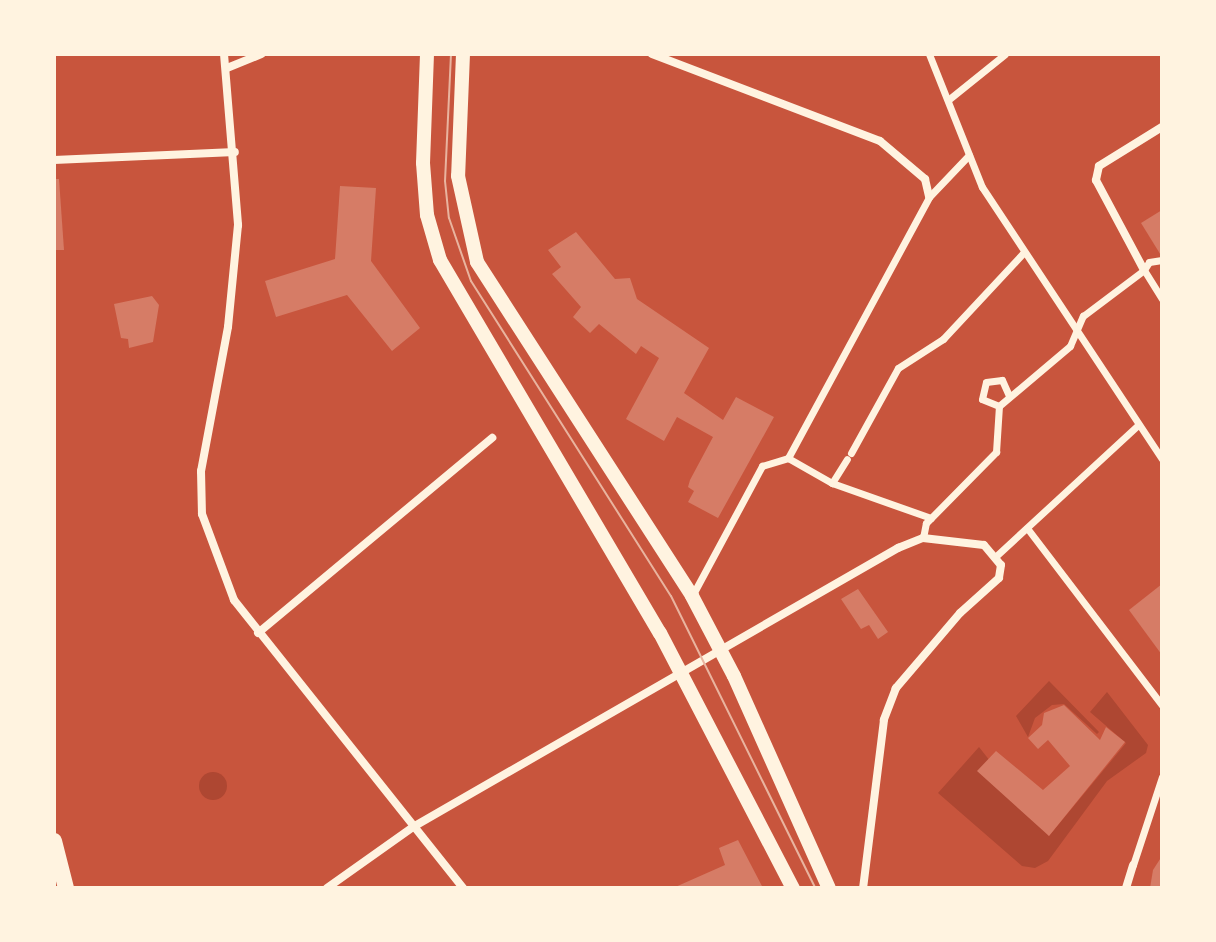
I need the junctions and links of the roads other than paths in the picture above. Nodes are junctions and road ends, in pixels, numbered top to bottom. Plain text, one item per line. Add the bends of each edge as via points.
1 (224, 54) edge
2 (261, 54) edge
3 (427, 54) edge
4 (463, 54) edge
5 (652, 54) edge
6 (929, 54) edge
7 (1005, 54) edge
8 (227, 68) junction
9 (948, 100) junction
10 (1162, 127) edge
11 (235, 152) junction
12 (969, 155) junction
13 (54, 160) edge
14 (929, 197) junction
15 (1024, 252) junction
16 (1162, 260) edge
17 (1144, 270) junction
18 (1162, 299) edge
19 (1078, 333) junction
20 (1009, 396) junction
21 (999, 406) junction
22 (1138, 425) junction
23 (492, 438) dead end
24 (1158, 446) edge
25 (788, 458) junction
26 (1162, 459) edge
27 (832, 483) junction
28 (931, 518) junction
29 (1027, 528) junction
30 (923, 538) junction
31 (995, 557) junction
32 (692, 596) junction
33 (258, 633) junction
34 (720, 648) junction
35 (681, 672) junction
36 (1162, 705) edge
37 (1162, 777) edge
38 (413, 827) junction
39 (54, 841) edge
40 (1133, 865) joint
41 (66, 888) edge
42 (327, 888) edge
43 (463, 888) edge
44 (793, 888) edge
45 (829, 888) edge
46 (863, 888) edge
47 (1126, 888) edge

1 - 8 street
2 - 8 street
3 - 35 street via 423,163 427,215 440,260
4 - 32 street via 458,176 477,262
5 - 14 street via 880,141 925,179
6 - 9 street
7 - 9 street
8 - 11 street
9 - 12 street
10 - 17 street via 1099,166 1096,180
11 - 13 street
11 - 33 street via 238,225 228,327 201,471 202,514 224,582
12 - 14 street
12 - 15 street via 982,187
14 - 25 street
15 - 19 street
15 - 27 street via 943,339 898,368
16 - 17 street via 1149,262
17 - 18 street
17 - 19 street via 1083,316
19 - 20 street via 1017,395
19 - 22 street
20 - 21 street
20 - 21 street via 1002,380 986,382 982,399
21 - 28 street via 996,452
22 - 24 street
22 - 29 street
23 - 33 street
24 - 26 street
25 - 27 street
25 - 32 street via 762,466
27 - 28 street
28 - 30 street
29 - 31 street
29 - 36 street
30 - 31 street via 984,545
30 - 34 street
31 - 46 street via 1001,565 999,578 960,613 896,688 884,720
32 - 34 street
33 - 38 street
34 - 35 street
34 - 45 street
35 - 38 street
35 - 44 street
37 - 40 street
38 - 42 street
38 - 43 street
39 - 41 main road
40 - 47 street

